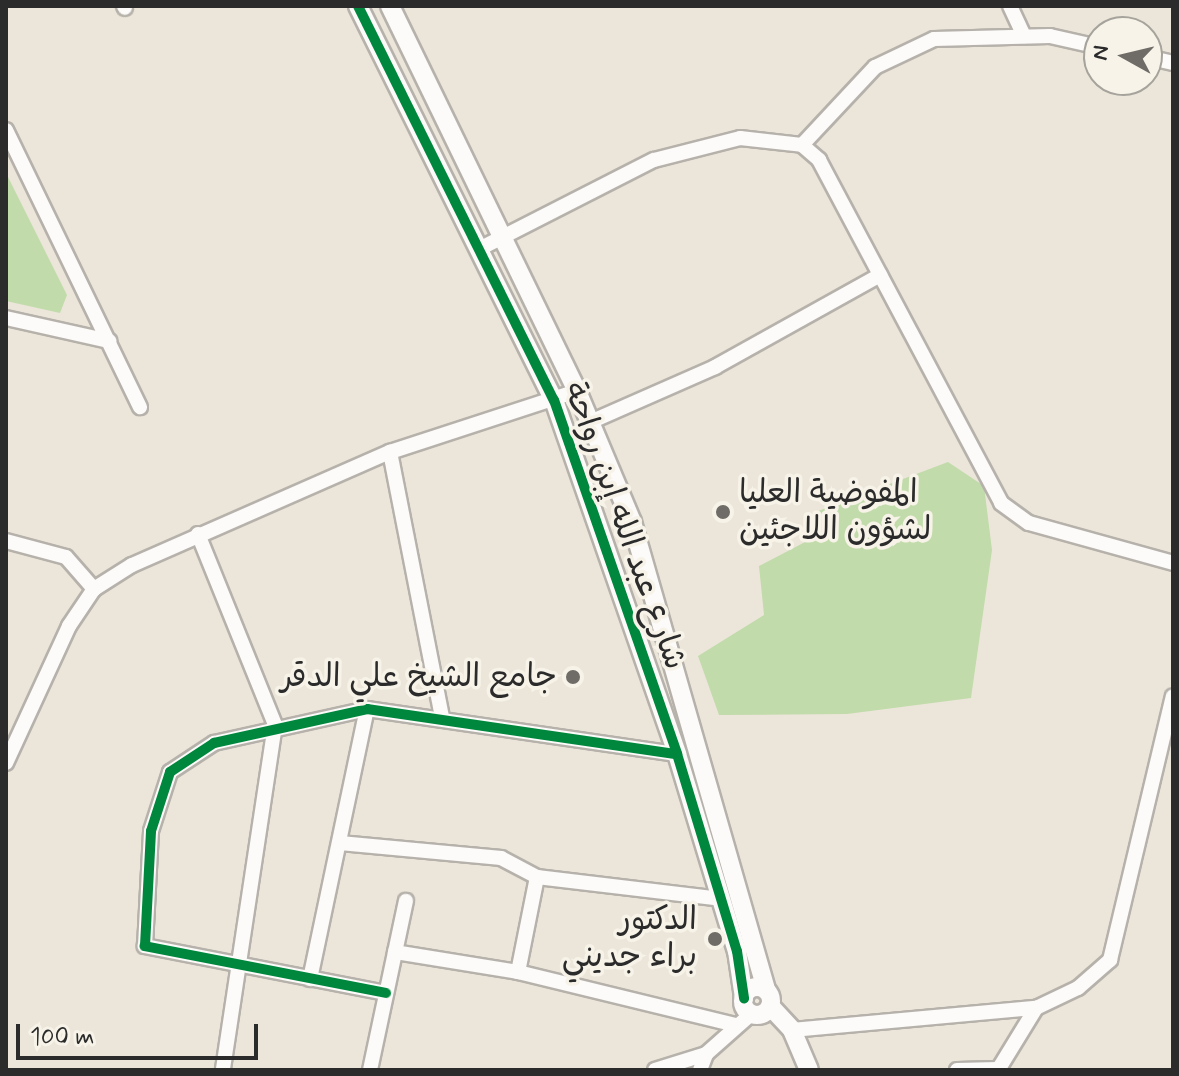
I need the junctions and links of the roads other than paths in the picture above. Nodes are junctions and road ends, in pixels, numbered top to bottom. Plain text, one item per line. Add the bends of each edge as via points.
1 (358, 6) edge
2 (390, 6) edge
3 (1010, 6) edge
4 (1024, 36) junction
5 (1083, 45) edge
6 (6, 130) edge
7 (802, 145) junction
8 (504, 235) junction
9 (479, 249) junction
10 (880, 275) junction
11 (6, 318) edge
12 (109, 341) junction
13 (577, 391) junction
14 (554, 400) junction
15 (140, 407) dead end
16 (590, 422) junction
17 (390, 452) junction
18 (198, 534) junction
19 (6, 541) edge
20 (1173, 563) edge
21 (94, 589) junction
22 (1173, 696) edge
23 (367, 709) junction
24 (442, 716) junction
25 (275, 725) junction
26 (677, 754) junction
27 (6, 763) edge
28 (340, 843) junction
29 (537, 877) junction
30 (721, 899) junction
31 (406, 901) dead end
32 (395, 952) junction
33 (237, 965) junction
34 (518, 972) junction
35 (310, 979) junction
36 (386, 993) junction
37 (768, 998) junction
38 (748, 1006) junction
39 (1036, 1008) junction
40 (735, 1025) junction
41 (792, 1030) junction
42 (706, 1054) junction
43 (223, 1070) edge
44 (370, 1070) edge
45 (655, 1070) edge
46 (700, 1070) edge
47 (809, 1070) edge
48 (957, 1070) edge
49 (998, 1070) edge

1 - 9 street, شارع عبد الله إبن رواحة
2 - 8 street, شارع عبد الله إبن رواحة
3 - 4 street
4 - 5 street
4 - 7 street via 934,39 875,67
6 - 12 street
7 - 8 street via 740,138 654,160
7 - 10 street via 819,160
8 - 9 street
8 - 13 street, شارع عبد الله إبن رواحة
9 - 14 street, شارع عبد الله إبن رواحة
10 - 16 street via 715,367
10 - 20 street via 1001,503 1029,523
11 - 12 street
12 - 15 street
13 - 14 street
13 - 16 street, شارع عبد الله إبن رواحة
14 - 17 street
14 - 26 street, شارع عبد الله إبن رواحة
16 - 37 street, شارع عبد الله إبن رواحة via 632,522
17 - 18 street
17 - 24 street
18 - 21 street
18 - 25 street
19 - 21 street via 66,557
21 - 27 street via 69,626
22 - 39 street via 1110,960 1078,988
23 - 24 street
23 - 25 street
23 - 28 street
24 - 26 street
25 - 33 street
25 - 33 street via 214,743 170,772 151,831 145,946
26 - 30 street, شارع عبد الله إبن رواحة
28 - 29 street via 501,858
28 - 35 street
29 - 30 street
29 - 34 street
30 - 38 street, شارع عبد الله إبن رواحة
31 - 32 street
32 - 34 street
32 - 36 street
33 - 35 street
33 - 43 street
34 - 40 street
35 - 36 street
36 - 44 street
37 - 38 street via 753,988
37 - 41 street
38 - 40 street
39 - 41 street
39 - 49 street
40 - 42 street
41 - 47 street
42 - 45 street
42 - 46 street
48 - 49 street

